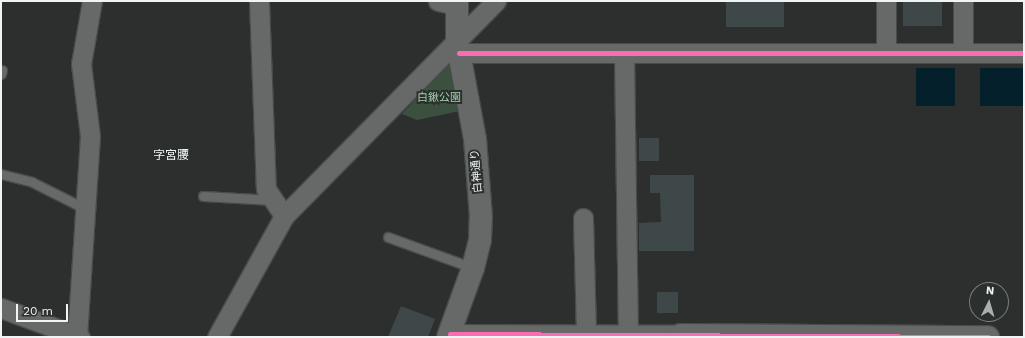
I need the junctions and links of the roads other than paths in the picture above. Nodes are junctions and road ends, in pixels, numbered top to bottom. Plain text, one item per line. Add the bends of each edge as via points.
1 (92, 1) edge
2 (259, 1) edge
3 (496, 1) edge
4 (886, 1) edge
5 (963, 1) edge
6 (450, 2) edge
7 (458, 47) junction
8 (963, 52) junction
9 (624, 53) junction
10 (886, 53) junction
11 (1024, 53) edge
12 (1, 174) edge
13 (203, 196) dead end
14 (273, 200) junction
15 (86, 209) junction
16 (284, 216) junction
17 (584, 218) dead end
18 (388, 237) dead end
19 (473, 268) junction
20 (1, 308) edge
21 (586, 334) junction
22 (628, 334) junction
23 (449, 335) edge
24 (681, 336) edge
25 (78, 337) edge
26 (217, 337) edge
27 (988, 337) edge

1 - 15 street via 81,64 90,136
2 - 14 street via 266,189
3 - 7 street
4 - 10 street
5 - 8 street
6 - 7 street, 白神通り
7 - 9 street
7 - 16 street
7 - 19 street, 白神通り via 475,139 479,189 480,240
8 - 10 street
8 - 11 street
9 - 10 street
9 - 22 street
12 - 15 lane via 32,182
13 - 14 lane
14 - 16 street
15 - 25 street
16 - 26 street
17 - 21 street
18 - 19 lane
19 - 23 street, 白神通り
20 - 25 street
21 - 22 street
21 - 23 street
22 - 24 street
24 - 27 street

